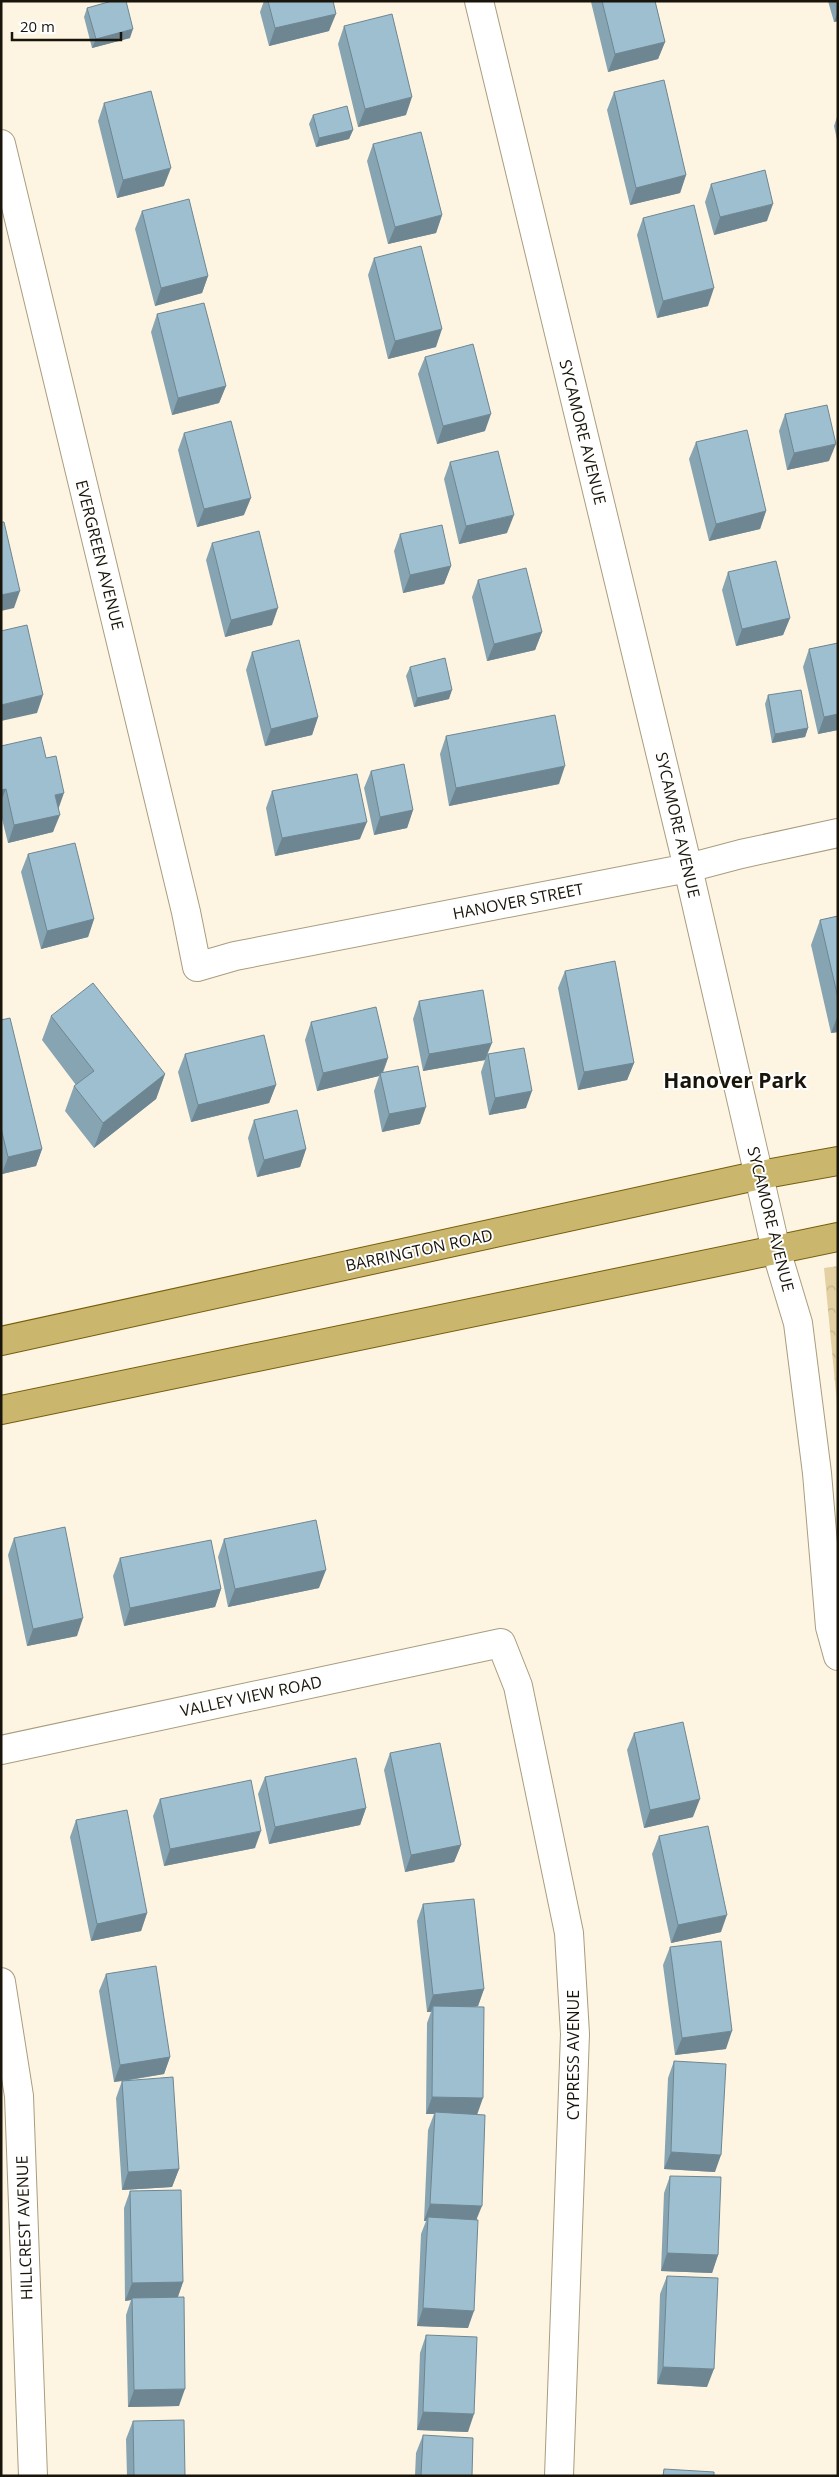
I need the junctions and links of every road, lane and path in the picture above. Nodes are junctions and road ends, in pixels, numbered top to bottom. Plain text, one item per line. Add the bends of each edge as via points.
1 (480, 1) edge
2 (1, 144) edge
3 (838, 833) edge
4 (688, 868) junction
5 (197, 967) joint
6 (838, 1160) edge
7 (760, 1176) junction
8 (838, 1237) edge
9 (776, 1250) junction
10 (1, 1341) edge
11 (1, 1410) edge
12 (501, 1643) joint
13 (838, 1656) edge
14 (1, 1750) edge
15 (1, 1982) edge
16 (34, 2476) edge
17 (559, 2476) edge

1 - 4 street, SYCAMORE AVENUE
2 - 5 street, EVERGREEN AVENUE
3 - 4 street, HANOVER STREET
4 - 5 street, HANOVER STREET via 234,956
4 - 7 street, SYCAMORE AVENUE
6 - 7 main road, BARRINGTON ROAD
7 - 9 street, SYCAMORE AVENUE
7 - 10 main road, BARRINGTON ROAD
8 - 9 main road
9 - 11 main road
9 - 13 street, SYCAMORE AVENUE via 798,1323 817,1473 830,1627
12 - 14 street, VALLEY VIEW ROAD
12 - 17 street, CYPRESS AVENUE via 518,1686 569,1933 573,1976 575,2034
15 - 16 street, HILLCREST AVENUE via 19,2096

